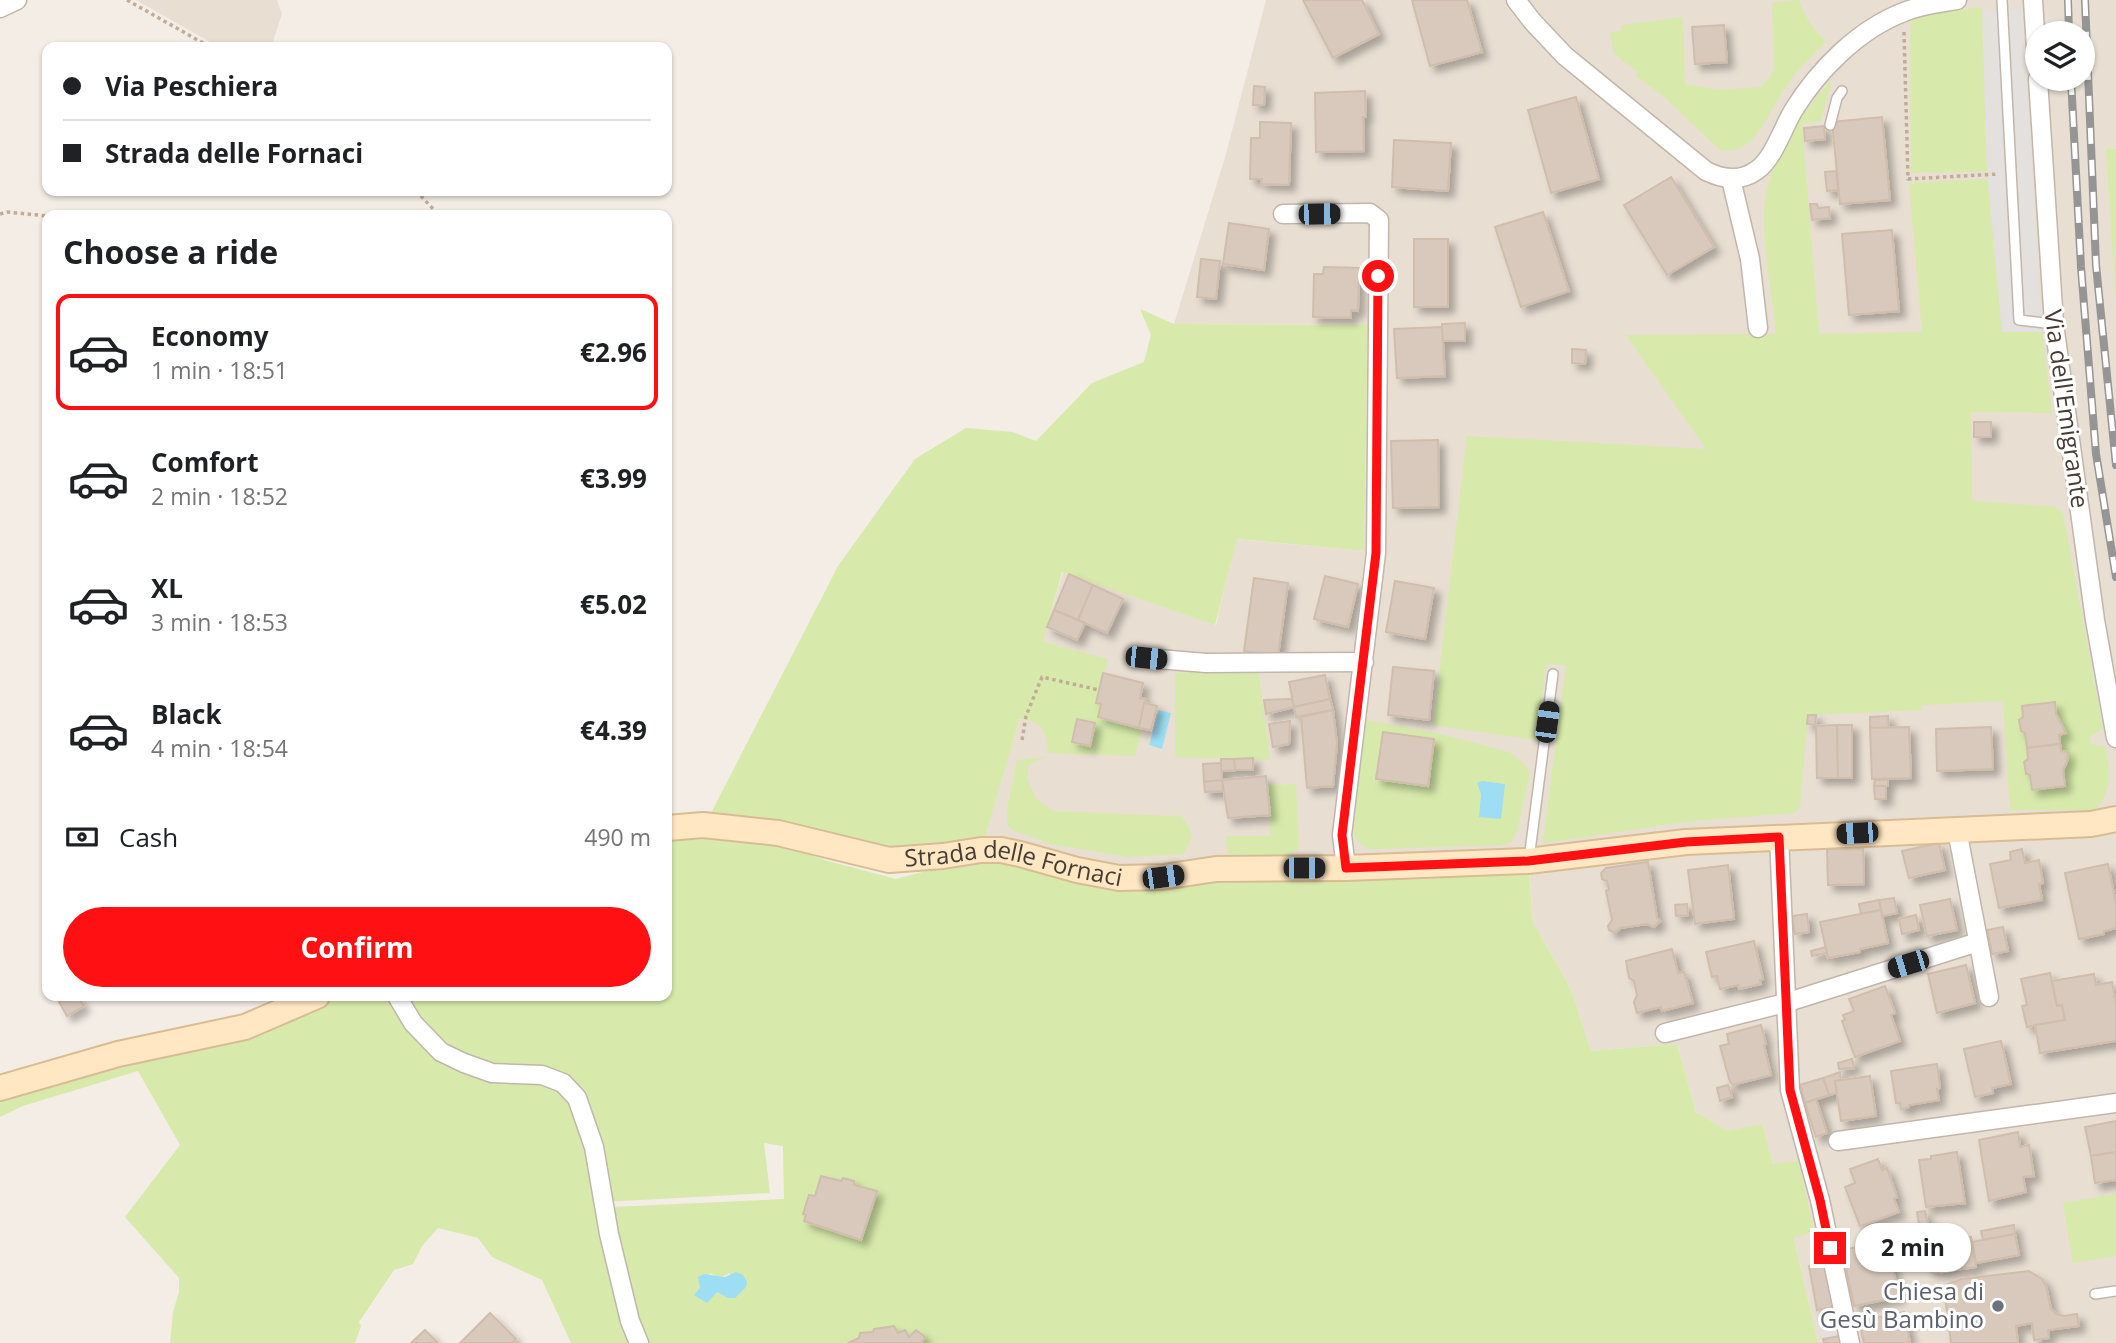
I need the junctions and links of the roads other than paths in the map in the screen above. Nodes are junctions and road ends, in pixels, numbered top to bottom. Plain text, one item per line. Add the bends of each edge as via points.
1 (17, 0) edge
2 (1516, 0) edge
3 (1956, 0) edge
4 (2002, 0) edge
5 (2033, 0) edge
6 (0, 8) edge
7 (2034, 21) edge
8 (1842, 91) dead end
9 (2039, 91) edge
10 (1830, 125) dead end
11 (1731, 179) junction
12 (1283, 214) dead end
13 (2054, 324) junction
14 (1758, 328) dead end
15 (1146, 658) dead end
16 (1364, 662) junction
17 (1553, 674) dead end
18 (2116, 738) edge
19 (2116, 819) edge
20 (2091, 824) junction
21 (672, 828) edge
22 (1957, 830) junction
23 (2116, 830) edge
24 (1779, 837) junction
25 (1528, 861) junction
26 (1346, 868) junction
27 (1978, 942) junction
28 (1989, 997) dead end
29 (305, 1001) edge
30 (400, 1001) edge
31 (1785, 1003) junction
32 (1665, 1033) dead end
33 (0, 1088) edge
34 (2116, 1103) edge
35 (1838, 1141) dead end
36 (2116, 1291) edge
37 (2095, 1294) dead end
38 (639, 1343) edge
39 (1850, 1343) edge

1 - 6 street
2 - 11 street via 1565,55 1706,171
3 - 11 street via 1903,12 1853,43 1794,108 1759,169
4 - 13 lane via 2019,320
5 - 7 street
8 - 10 lane
9 - 13 street, Via dell'Emigrante
11 - 14 street via 1751,259
12 - 16 street via 1370,213 1379,220 1376,553
13 - 18 street, Via dell'Emigrante
15 - 16 street via 1206,663
16 - 26 street via 1342,835
17 - 25 lane
19 - 20 street, Strada delle Fornaci
20 - 22 street, Strada delle Fornaci
20 - 23 street, Strada delle Fornaci
21 - 26 street, Strada delle Fornaci via 703,825 778,832 889,860 1001,850 1119,878 1216,869
22 - 24 street, Strada delle Fornaci
22 - 27 street
24 - 25 street, Strada delle Fornaci via 1686,842
24 - 31 street
25 - 26 street, Strada delle Fornaci
27 - 28 street
27 - 31 street
29 - 33 street via 245,1027 118,1054
30 - 38 street via 413,1023 442,1052 492,1073 542,1075 563,1083 577,1098 594,1147 629,1321
31 - 32 street
31 - 39 street via 1790,1090 1820,1200
34 - 35 street
36 - 37 lane

